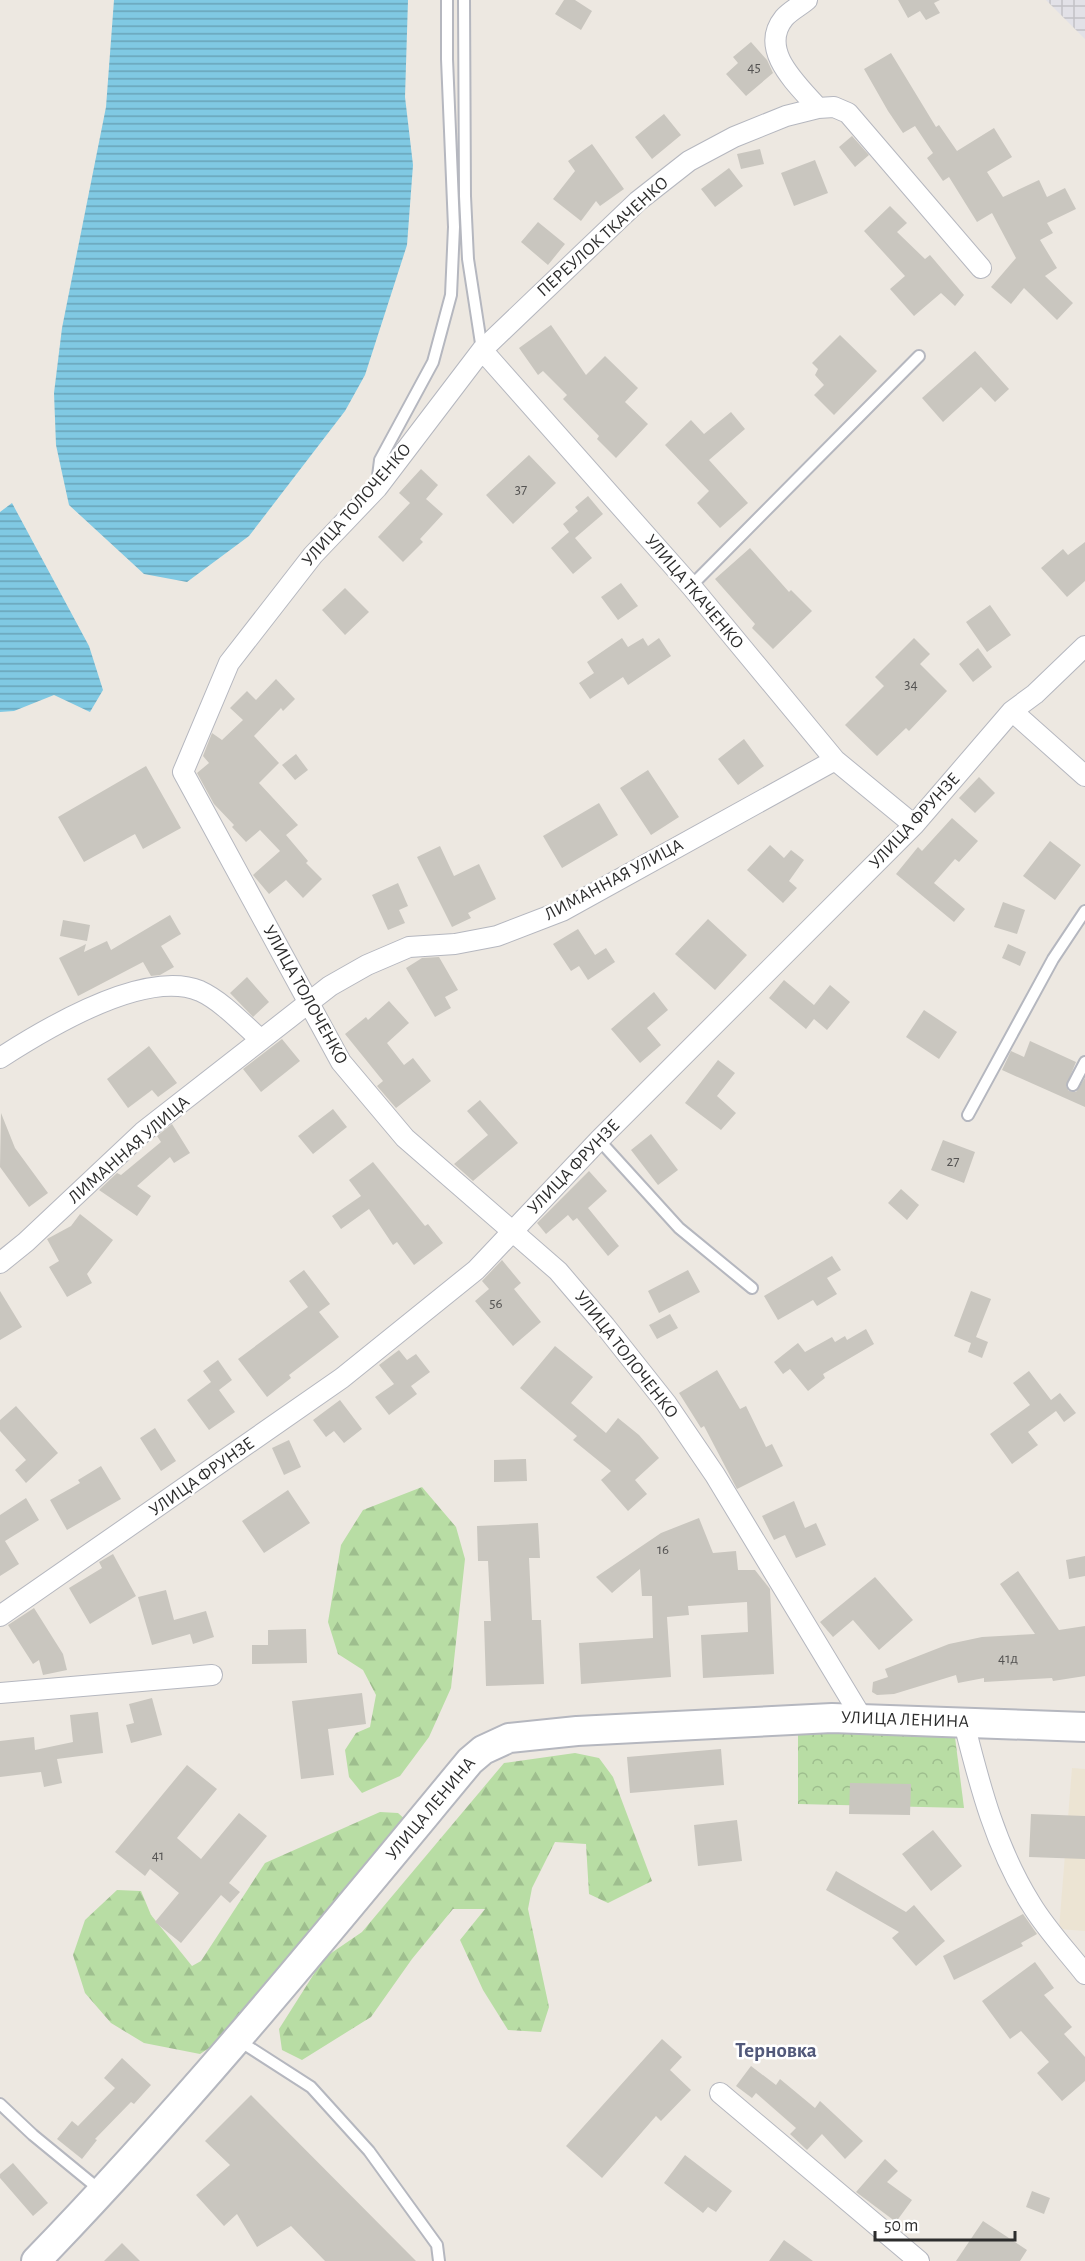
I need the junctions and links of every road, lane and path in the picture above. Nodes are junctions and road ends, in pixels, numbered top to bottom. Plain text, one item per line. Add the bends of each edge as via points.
1 (447, 0) edge
2 (464, 0) edge
3 (807, 0) edge
4 (818, 108) junction
5 (981, 268) dead end
6 (482, 350) junction
7 (919, 356) dead end
8 (377, 488) junction
9 (692, 586) junction
10 (1085, 646) edge
11 (1012, 711) junction
12 (835, 760) junction
13 (1085, 776) edge
14 (914, 825) junction
15 (1085, 911) edge
16 (307, 1002) junction
17 (261, 1040) junction
18 (0, 1058) edge
19 (1085, 1062) edge
20 (1073, 1086) dead end
21 (968, 1114) dead end
22 (599, 1140) junction
23 (512, 1232) junction
24 (0, 1263) edge
25 (752, 1288) dead end
26 (0, 1616) edge
27 (212, 1676) dead end
28 (0, 1693) edge
29 (862, 1718) junction
30 (964, 1723) junction
31 (1085, 1727) edge
32 (1085, 1974) edge
33 (238, 2040) junction
34 (720, 2093) dead end
35 (0, 2104) edge
36 (103, 2192) junction
37 (36, 2261) edge
38 (439, 2261) edge
39 (919, 2261) edge

1 - 8 lane via 454,227 451,295 433,362 380,460
2 - 6 lane via 468,259
3 - 4 street via 786,16 777,30 776,48 783,68
4 - 5 street, ПЕРЕУЛОК ТКАЧЕНКО via 834,107 848,113
4 - 6 street, ПЕРЕУЛОК ТКАЧЕНКО via 734,137 689,161 638,201
6 - 8 street, УЛИЦА ТОЛОЧЕНКО
6 - 9 street, УЛИЦА ТКАЧЕНКО
7 - 9 lane
8 - 16 street, УЛИЦА ТОЛОЧЕНКО via 313,555 229,663 183,772
9 - 12 street, УЛИЦА ТКАЧЕНКО
10 - 11 street, УЛИЦА ФРУНЗЕ
11 - 13 street
11 - 14 street, УЛИЦА ФРУНЗЕ
12 - 14 street, УЛИЦА ТКАЧЕНКО
12 - 16 street, ЛИМАННАЯ УЛИЦА via 562,911 497,936 409,947 367,965
14 - 22 street, УЛИЦА ФРУНЗЕ
15 - 21 lane via 1053,959
16 - 17 street, ЛИМАННАЯ УЛИЦА
16 - 23 street, УЛИЦА ТОЛОЧЕНКО via 341,1062 405,1138
17 - 18 street via 200,991 155,986 48,1027
17 - 24 street, ЛИМАННАЯ УЛИЦА via 143,1132
19 - 20 lane
22 - 23 street, УЛИЦА ФРУНЗЕ
22 - 25 lane via 679,1228
23 - 26 street, УЛИЦА ФРУНЗЕ via 476,1270 342,1378
23 - 29 street, УЛИЦА ТОЛОЧЕНКО via 558,1271 666,1403 715,1475
27 - 28 street
29 - 30 street, УЛИЦА ЛЕНИНА
29 - 33 street, УЛИЦА ЛЕНИНА via 577,1731 509,1738 488,1747 470,1761
30 - 31 street, УЛИЦА ЛЕНИНА
30 - 32 street via 985,1806 1003,1853 1032,1906
33 - 36 street, УЛИЦА ЛЕНИНА
33 - 38 lane via 311,2087 369,2151 437,2245
34 - 39 street
35 - 36 lane
36 - 37 street, УЛИЦА ЛЕНИНА

